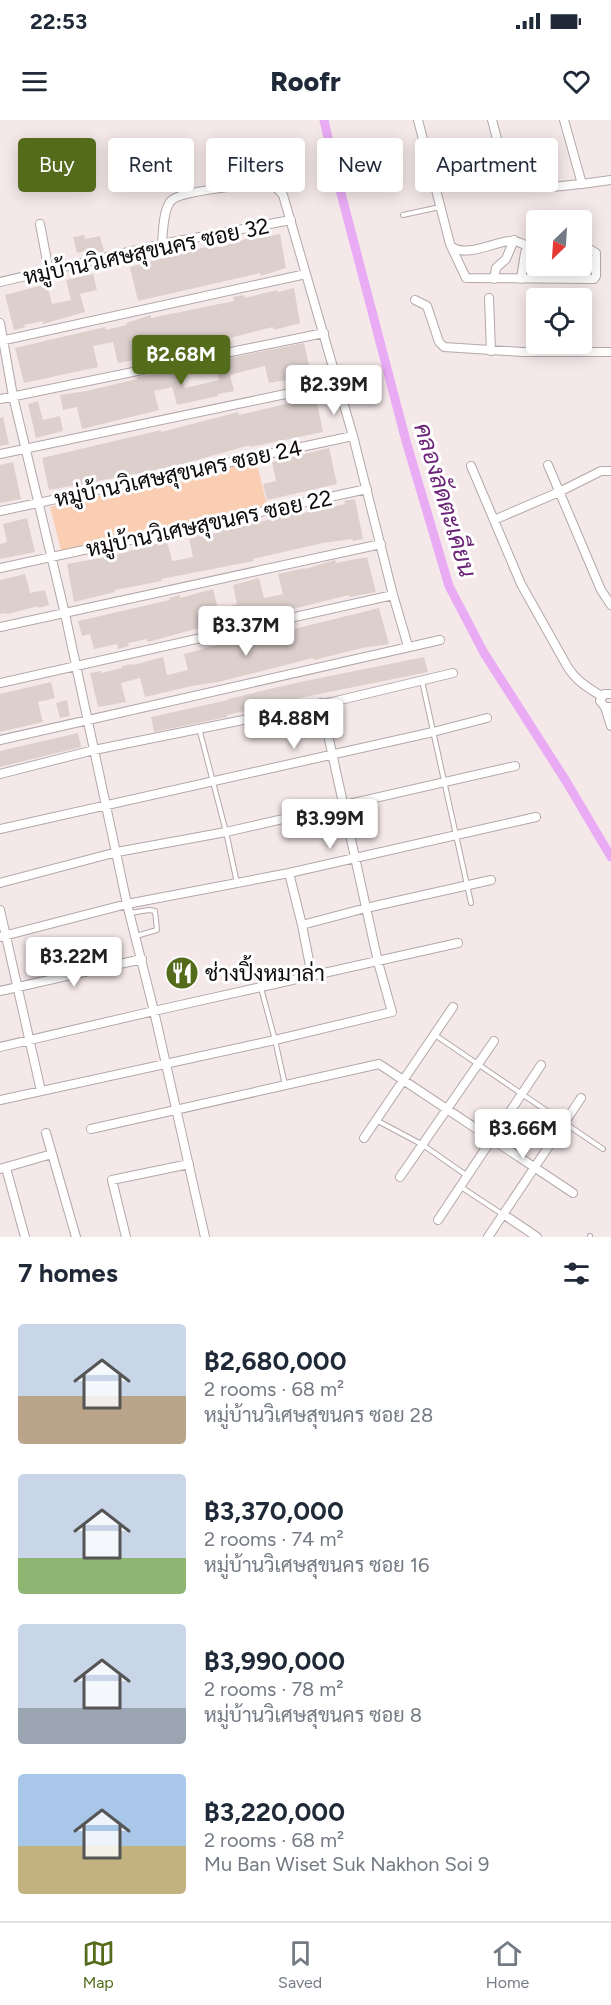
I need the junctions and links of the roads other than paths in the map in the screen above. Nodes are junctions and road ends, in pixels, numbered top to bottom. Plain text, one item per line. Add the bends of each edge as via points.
1 (418, 120) edge
2 (492, 120) edge
3 (564, 120) edge
4 (611, 180) edge
5 (582, 184) junction
6 (440, 207) junction
7 (403, 215) dead end
8 (291, 220) junction
9 (40, 224) dead end
10 (514, 240) junction
11 (162, 244) junction
12 (526, 246) edge
13 (452, 247) junction
14 (526, 251) edge
15 (592, 251) edge
16 (49, 272) junction
17 (306, 274) junction
18 (494, 279) junction
19 (521, 279) junction
20 (0, 282) edge
21 (489, 298) dead end
22 (415, 300) dead end
23 (0, 323) edge
24 (324, 333) junction
25 (2, 341) edge
26 (526, 349) edge
27 (490, 351) junction
28 (592, 351) edge
29 (611, 352) edge
30 (338, 383) junction
31 (13, 396) junction
32 (0, 399) edge
33 (353, 436) junction
34 (25, 448) junction
35 (0, 454) edge
36 (548, 465) dead end
37 (471, 466) dead end
38 (611, 471) edge
39 (367, 489) junction
40 (559, 492) junction
41 (38, 502) junction
42 (0, 511) edge
43 (494, 520) junction
44 (381, 544) junction
45 (51, 557) junction
46 (0, 568) edge
47 (393, 595) junction
48 (611, 606) edge
49 (65, 614) junction
50 (0, 627) edge
51 (440, 640) dead end
52 (408, 646) junction
53 (75, 666) junction
54 (453, 673) dead end
55 (422, 680) junction
56 (0, 683) edge
57 (611, 694) edge
58 (601, 696) junction
59 (321, 703) junction
60 (608, 707) edge
61 (487, 718) dead end
62 (87, 719) junction
63 (611, 726) edge
64 (199, 728) junction
65 (433, 732) junction
66 (0, 740) edge
67 (94, 750) junction
68 (333, 754) junction
69 (515, 766) dead end
70 (0, 774) edge
71 (213, 782) junction
72 (446, 783) junction
73 (107, 806) junction
74 (344, 806) junction
75 (536, 817) dead end
76 (0, 829) edge
77 (226, 832) junction
78 (457, 835) junction
79 (117, 852) junction
80 (355, 857) junction
81 (289, 873) junction
82 (490, 880) dead end
83 (0, 883) edge
84 (237, 884) junction
85 (468, 886) junction
86 (128, 903) junction
87 (471, 903) dead end
88 (366, 908) junction
89 (0, 910) edge
90 (130, 913) junction
91 (302, 925) junction
92 (3, 936) edge
93 (136, 936) junction
94 (458, 943) dead end
95 (142, 959) junction
96 (378, 962) junction
97 (312, 976) junction
98 (17, 988) junction
99 (261, 988) junction
100 (0, 992) edge
101 (453, 1007) dead end
102 (154, 1011) junction
103 (435, 1035) junction
104 (275, 1040) junction
105 (29, 1041) junction
106 (494, 1041) dead end
107 (0, 1047) edge
108 (166, 1064) junction
109 (478, 1064) junction
110 (541, 1065) dead end
111 (403, 1080) junction
112 (285, 1086) junction
113 (40, 1091) junction
114 (522, 1094) junction
115 (581, 1098) dead end
116 (0, 1100) edge
117 (447, 1109) junction
118 (177, 1111) junction
119 (376, 1120) junction
120 (564, 1122) junction
121 (91, 1129) dead end
122 (46, 1133) dead end
123 (364, 1138) dead end
124 (491, 1139) junction
125 (423, 1145) junction
126 (603, 1149) dead end
127 (52, 1154) junction
128 (189, 1164) junction
129 (534, 1167) junction
130 (3, 1168) edge
131 (467, 1175) junction
132 (400, 1177) dead end
133 (460, 1187) junction
134 (573, 1193) dead end
135 (503, 1214) junction
136 (438, 1220) dead end
137 (25, 1237) edge
138 (76, 1237) edge
139 (126, 1237) edge
140 (205, 1237) edge
141 (488, 1237) edge
142 (537, 1237) edge

1 - 6 street
2 - 5 street via 513,181 530,187
3 - 5 street
4 - 5 street
6 - 7 lane
6 - 13 street
8 - 11 street, หมู่บ้านวิเศษสุขนคร ซอย 32
8 - 11 street via 284,195 269,185 183,194 166,208
8 - 17 street
9 - 16 street
10 - 12 street
10 - 13 street via 461,251
10 - 18 street via 506,259 496,268
11 - 16 street, หมู่บ้านวิเศษสุขนคร ซอย 32
13 - 18 street via 466,278
14 - 19 street
15 - 19 street via 596,254 594,279
16 - 20 street, หมู่บ้านวิเศษสุขนคร ซอย 32
17 - 24 street
17 - 25 street
18 - 19 street
21 - 27 street
22 - 27 street via 427,306 444,347
23 - 25 street
24 - 30 street
24 - 31 street
25 - 31 street
26 - 27 street
28 - 29 street
30 - 33 street
30 - 34 street
31 - 32 street
31 - 34 street
33 - 39 street
33 - 41 street, หมู่บ้านวิเศษสุขนคร ซอย 24
34 - 35 street
34 - 41 street
36 - 40 street
37 - 43 street
38 - 40 street via 601,471
39 - 44 street
39 - 45 street, หมู่บ้านวิเศษสุขนคร ซอย 22
40 - 43 street
40 - 48 street
41 - 42 street, หมู่บ้านวิเศษสุขนคร ซอย 24
41 - 45 street
43 - 58 street via 520,584 573,676
44 - 47 street
44 - 49 street
45 - 46 street, หมู่บ้านวิเศษสุขนคร ซอย 22
45 - 49 street
47 - 52 street
47 - 53 street
49 - 50 street
49 - 53 street
51 - 52 street
52 - 62 street
53 - 56 street
53 - 62 street
54 - 55 street
55 - 59 street
55 - 65 lane
57 - 58 street
58 - 60 street via 601,704
59 - 64 street
59 - 68 street
60 - 63 street
61 - 65 street
62 - 66 street
62 - 67 street
64 - 67 street
64 - 71 lane
65 - 68 street
65 - 72 lane
67 - 70 street
67 - 73 street
68 - 71 street
68 - 74 street
69 - 72 street
71 - 73 street
71 - 77 lane
72 - 74 street
72 - 78 lane
73 - 76 street
73 - 79 street
74 - 77 street
74 - 80 street
75 - 78 street
77 - 79 street
77 - 84 lane
78 - 80 street
78 - 85 lane
79 - 83 street
79 - 86 street
80 - 81 street
80 - 88 street
81 - 84 street
81 - 91 street
82 - 85 street
84 - 86 street
85 - 87 lane
85 - 88 street
86 - 90 street
86 - 92 street
88 - 91 street
88 - 96 street
89 - 92 street
90 - 93 street
90 - 93 lane via 155,911 157,930
91 - 97 street
92 - 98 street
93 - 95 street
94 - 96 street
95 - 98 street
95 - 102 street
96 - 97 street
96 - 104 street via 392,1012
97 - 99 street
98 - 100 street
98 - 105 street
99 - 102 street
99 - 104 lane
101 - 103 street
102 - 105 street
102 - 108 street
103 - 109 lane
103 - 111 street
104 - 108 street
104 - 112 lane
105 - 107 street
105 - 113 street
106 - 109 street
108 - 113 street
108 - 118 street
109 - 114 lane
109 - 117 street
110 - 114 street
111 - 112 street via 379,1064
111 - 117 street
111 - 119 street
112 - 118 street
113 - 116 street
114 - 120 lane
114 - 124 street
115 - 120 street
117 - 124 street
117 - 125 street
118 - 121 street
118 - 128 street
119 - 123 street
119 - 125 lane
120 - 126 lane
120 - 129 street
122 - 127 street
124 - 129 street
124 - 131 street
125 - 131 lane
125 - 132 street
127 - 130 street
127 - 138 street
128 - 139 street via 112,1180
128 - 140 street
129 - 134 street
129 - 135 street
130 - 137 street
131 - 133 street
133 - 135 lane
133 - 136 street
135 - 141 street
135 - 142 street

